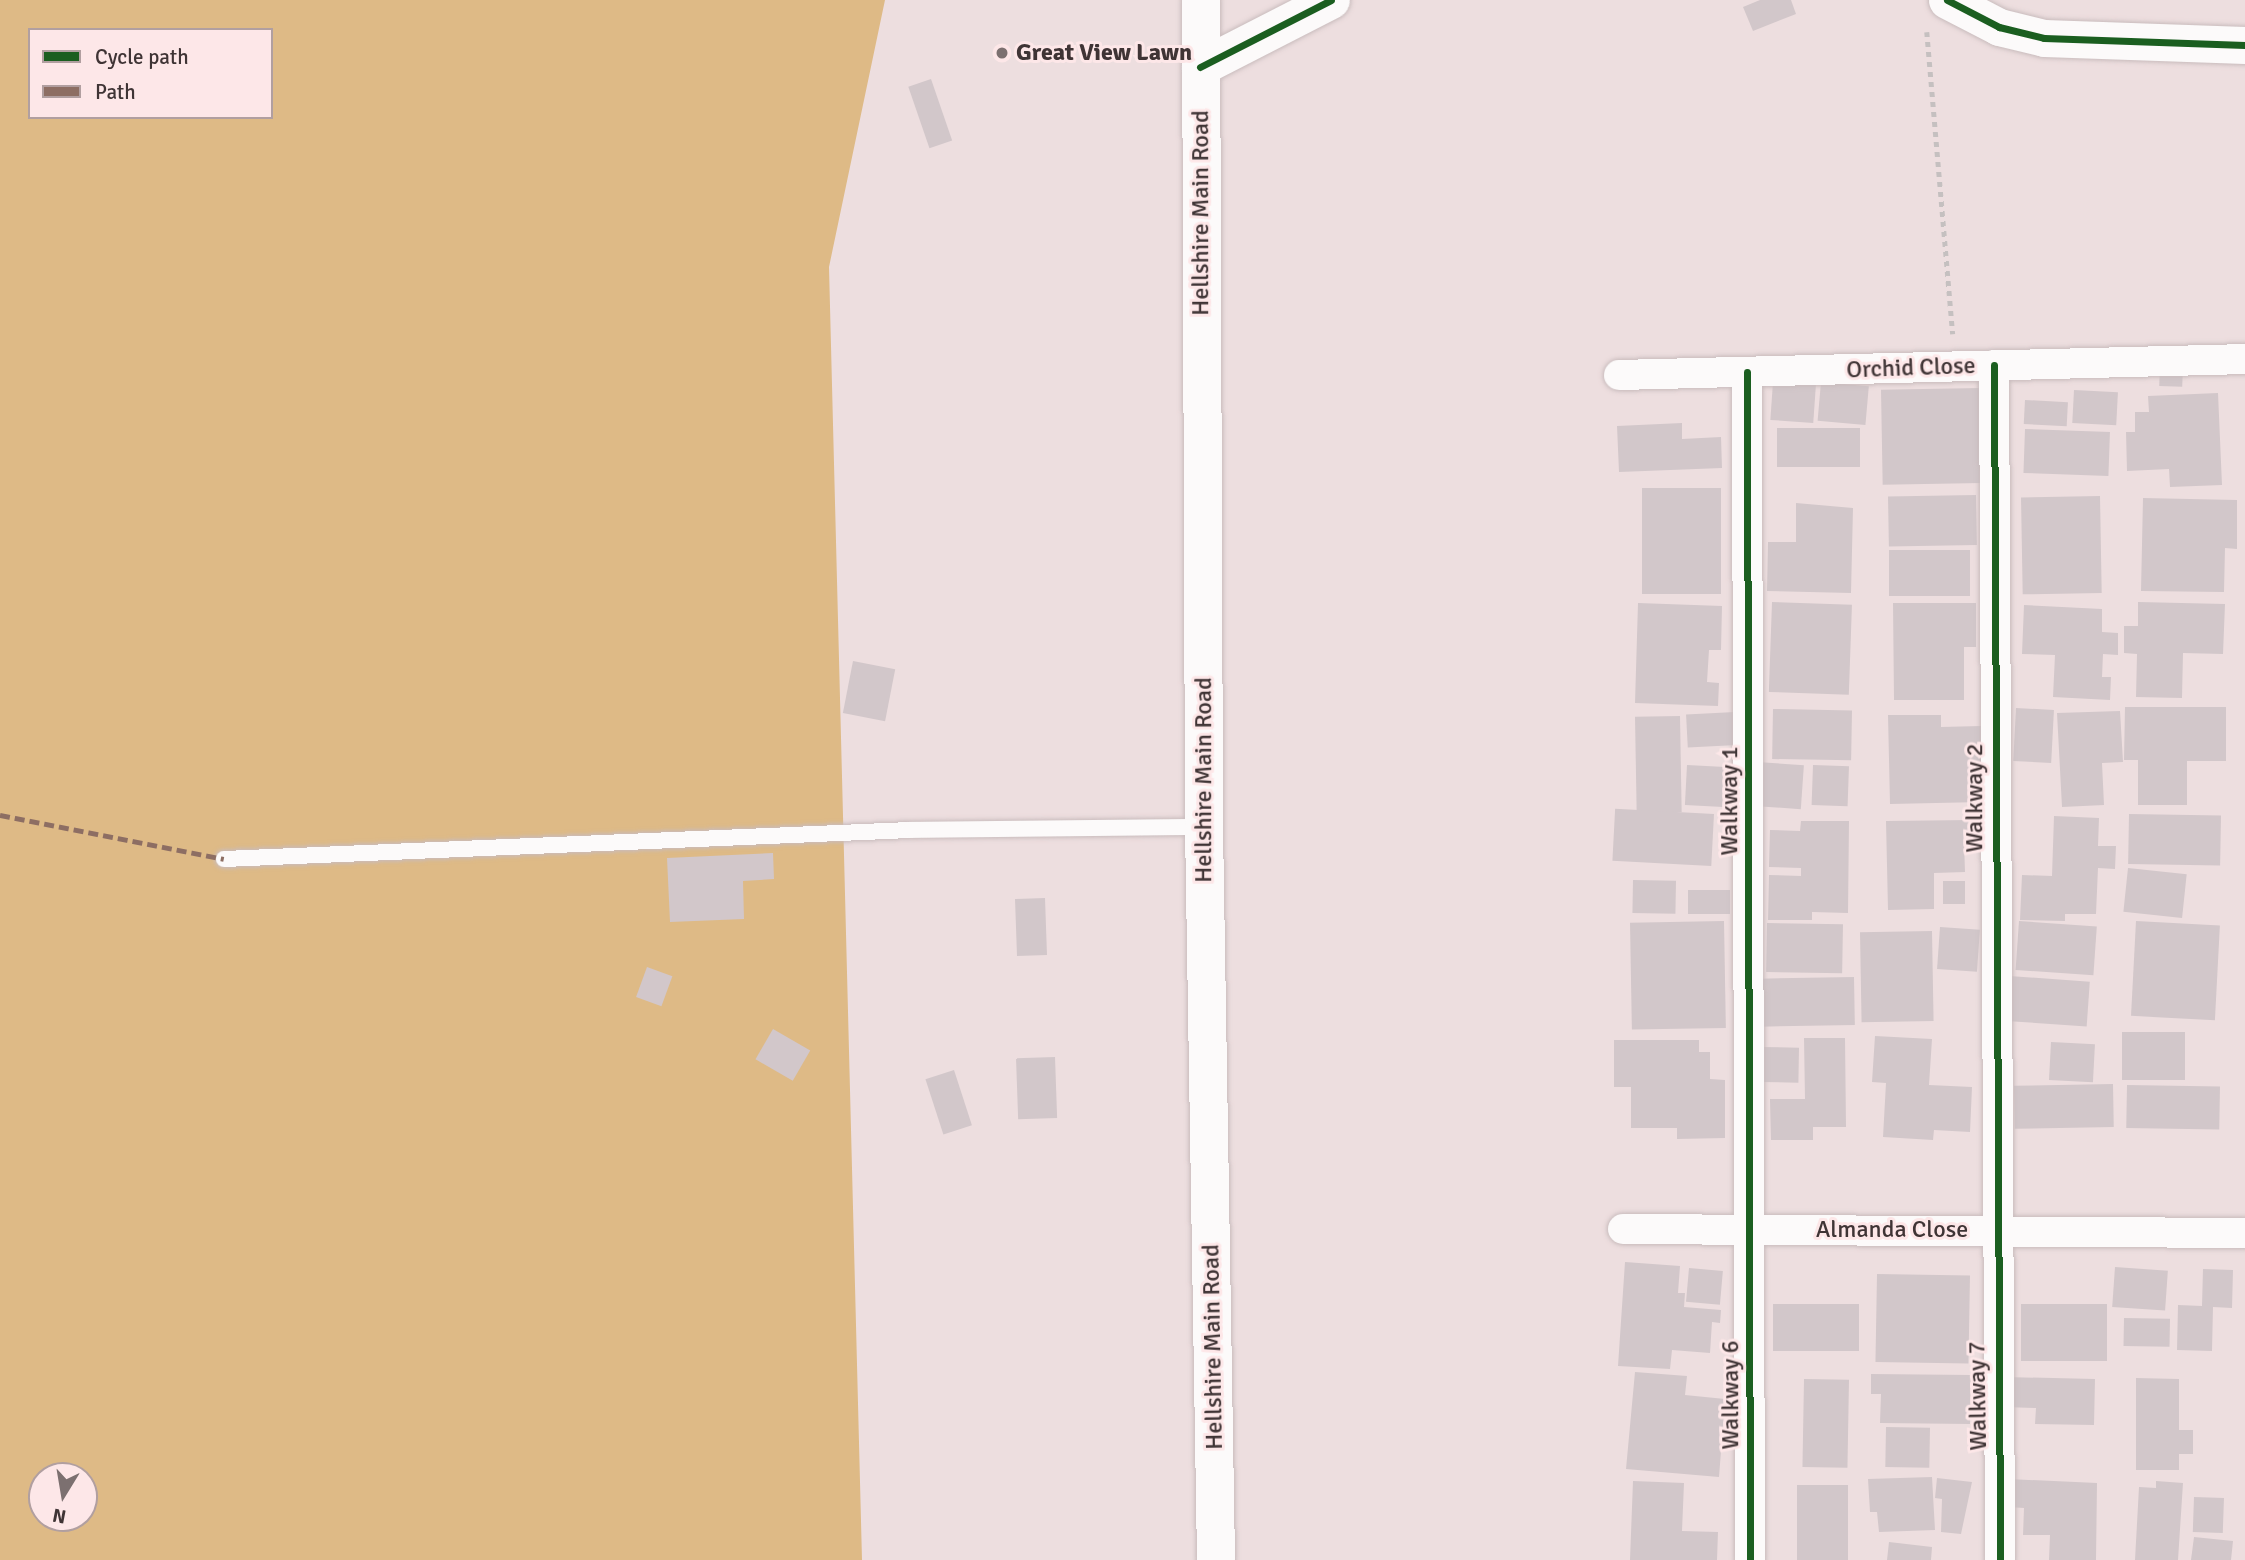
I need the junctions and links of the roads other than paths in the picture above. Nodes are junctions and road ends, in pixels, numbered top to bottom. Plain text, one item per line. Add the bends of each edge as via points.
1 (1201, 0) edge
2 (1331, 0) edge
3 (1937, 14) edge
4 (2245, 45) edge
5 (1200, 67) junction
6 (2245, 359) edge
7 (1994, 365) junction
8 (1747, 372) junction
9 (1619, 375) dead end
10 (1204, 827) junction
11 (224, 859) dead end
12 (1623, 1229) dead end
13 (1751, 1230) junction
14 (1995, 1231) junction
15 (2245, 1233) edge
16 (1216, 1560) edge
17 (1750, 1560) edge
18 (2000, 1560) edge

1 - 5 main road, Hellshire Main Road
2 - 5 street
3 - 4 street via 2044,38
5 - 10 main road, Hellshire Main Road
6 - 7 street, Orchid Close
7 - 8 street, Orchid Close
7 - 14 street, Walkway 2
8 - 9 street, Orchid Close
8 - 13 street, Walkway 1
10 - 11 lane via 910,830
10 - 16 main road, Hellshire Main Road
12 - 13 street, Almanda Close
13 - 14 street, Almanda Close
13 - 17 street, Walkway 6
14 - 15 street, Almanda Close
14 - 18 street, Walkway 7

